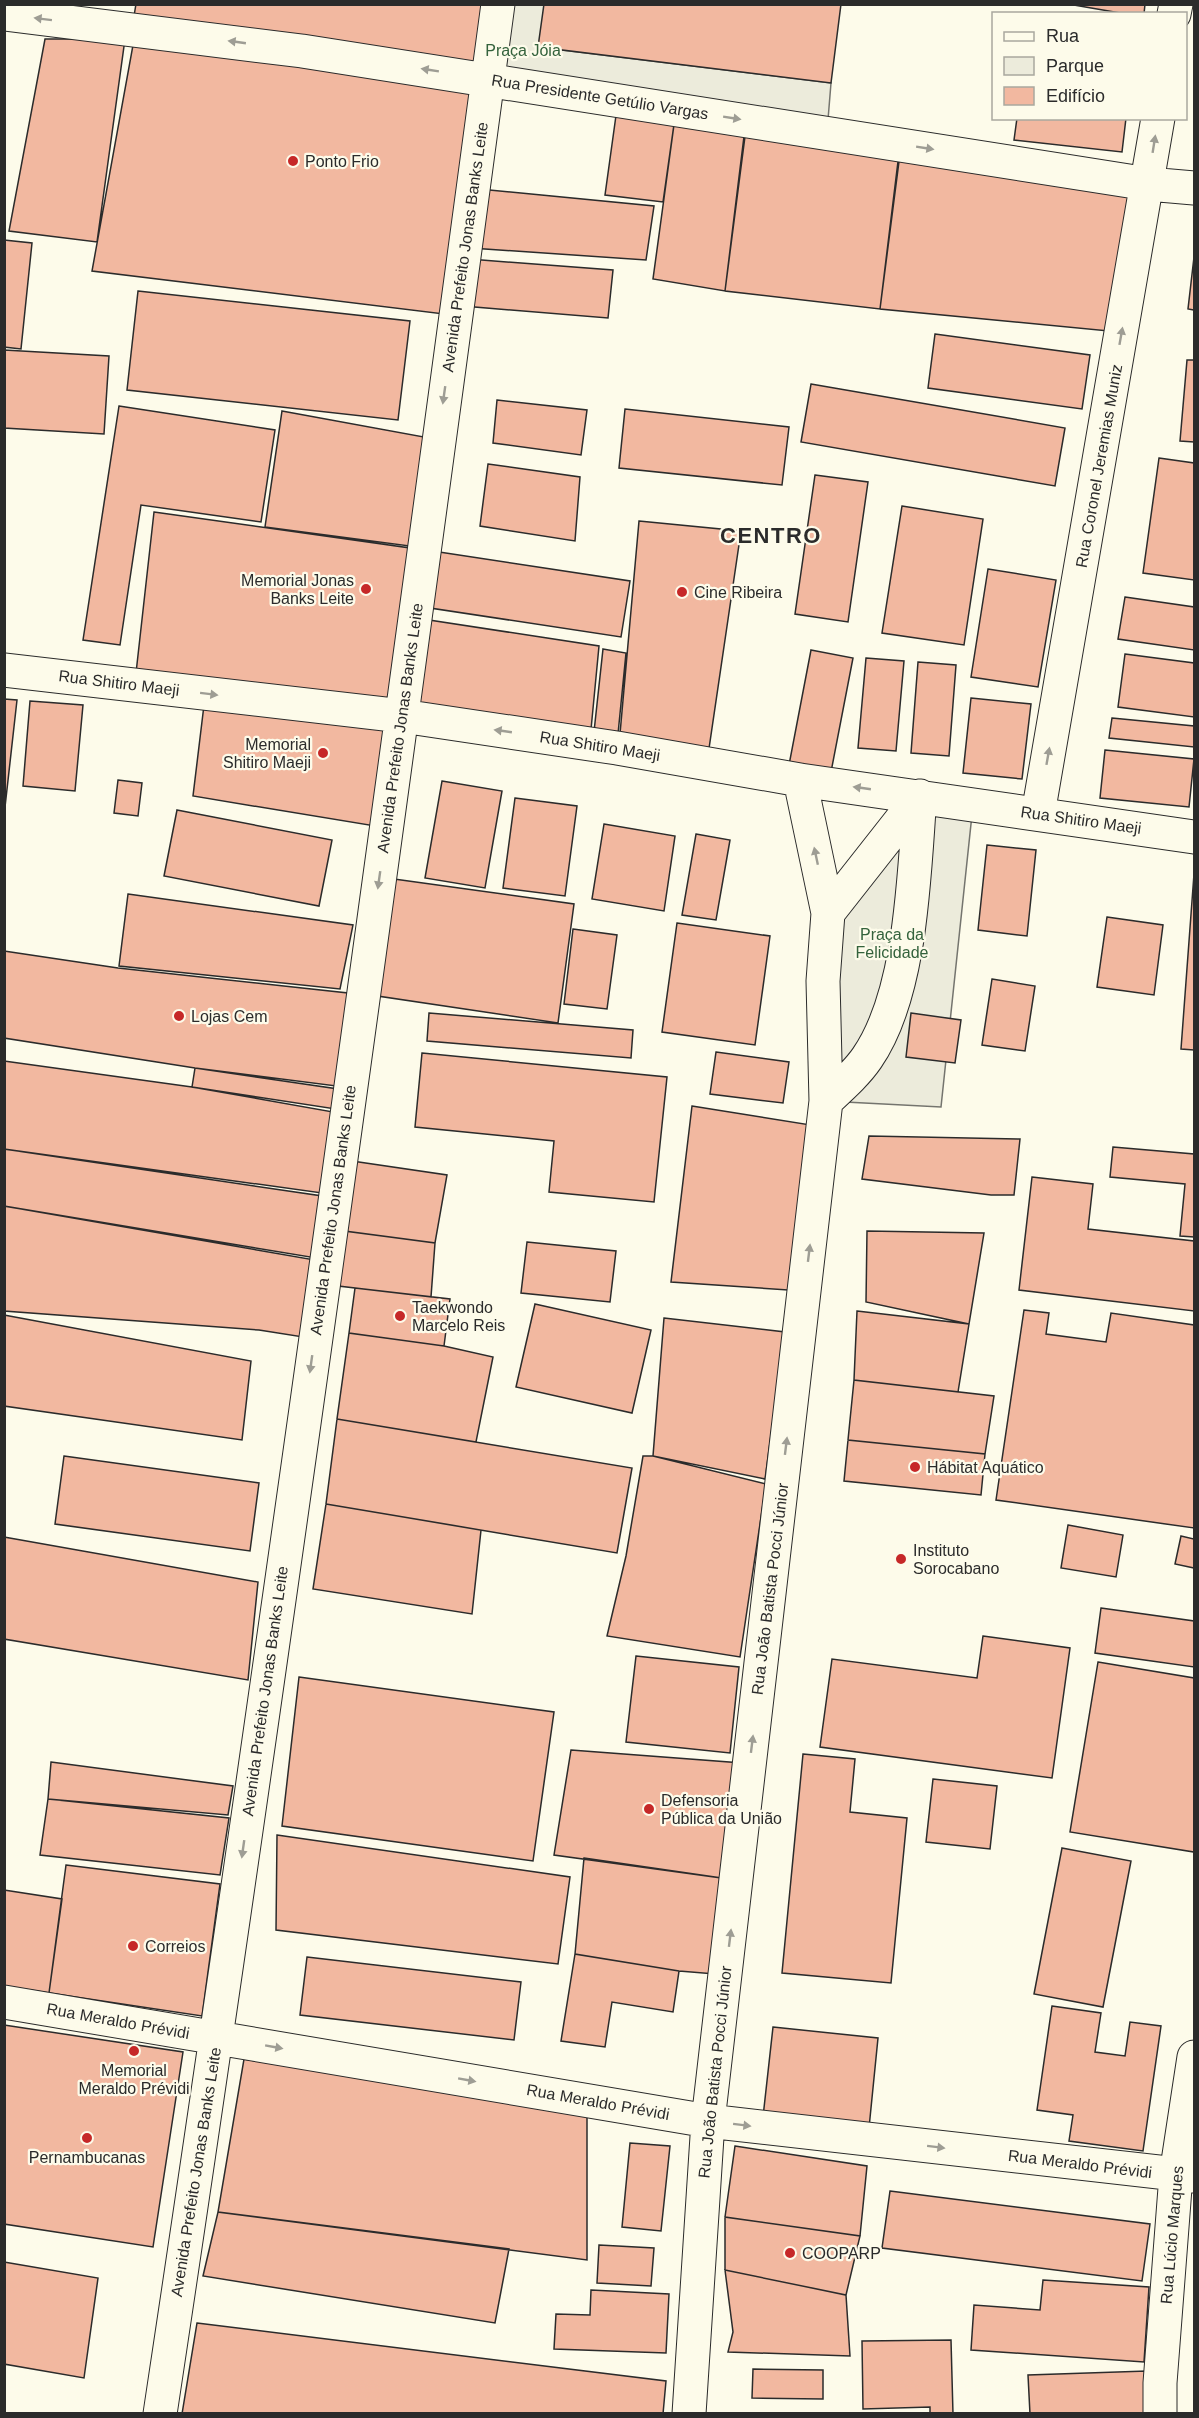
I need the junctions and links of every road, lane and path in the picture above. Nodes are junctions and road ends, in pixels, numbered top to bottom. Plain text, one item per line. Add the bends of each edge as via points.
1 (498, 4) edge
2 (4, 14) edge
3 (488, 79) junction
4 (1158, 120) edge
5 (1148, 184) junction
6 (1194, 188) edge
7 (4, 670) edge
8 (402, 716) junction
9 (800, 780) junction
10 (920, 796) junction
11 (1038, 814) junction
12 (1194, 837) edge
13 (828, 913) junction
14 (826, 1101) junction
15 (4, 2002) edge
16 (217, 2037) junction
17 (1194, 2057) edge
18 (708, 2121) junction
19 (1185, 2175) edge
20 (160, 2414) edge
21 (688, 2414) edge
22 (1160, 2414) edge

1 - 3 street, Avenida Prefeito Jonas Banks Leite
3 -> 2 street, Rua Presidente Getúlio Vargas via 229,40
3 -> 5 street, Rua Presidente Getúlio Vargas
3 -> 8 street, Avenida Prefeito Jonas Banks Leite
5 -> 4 street, Rua Coronel Jeremias Muniz
5 - 6 street, Rua Presidente Getúlio Vargas
11 -> 5 street, Rua Coronel Jeremias Muniz
7 -> 8 street, Rua Shitiro Maeji
9 -> 8 street, Rua Shitiro Maeji
8 -> 16 street, Avenida Prefeito Jonas Banks Leite
10 -> 9 street, Rua Shitiro Maeji
13 -> 9 street, Rua João Batista Pocci Júnior
10 - 11 street, Rua Shitiro Maeji
10 - 13 street
10 - 14 street via 913,898 893,998 868,1057
11 - 12 street, Rua Shitiro Maeji
13 - 14 street, Rua João Batista Pocci Júnior via 823,981
18 -> 14 street, Rua João Batista Pocci Júnior
15 - 16 street, Rua Meraldo Prévidi
16 -> 18 street, Rua Meraldo Prévidi
16 - 20 street, Avenida Prefeito Jonas Banks Leite
17 - 19 street, Rua Lúcio Marques
18 -> 19 street, Rua Meraldo Prévidi
18 - 21 street, Rua João Batista Pocci Júnior
19 - 22 street, Rua Lúcio Marques via 1160,2383

